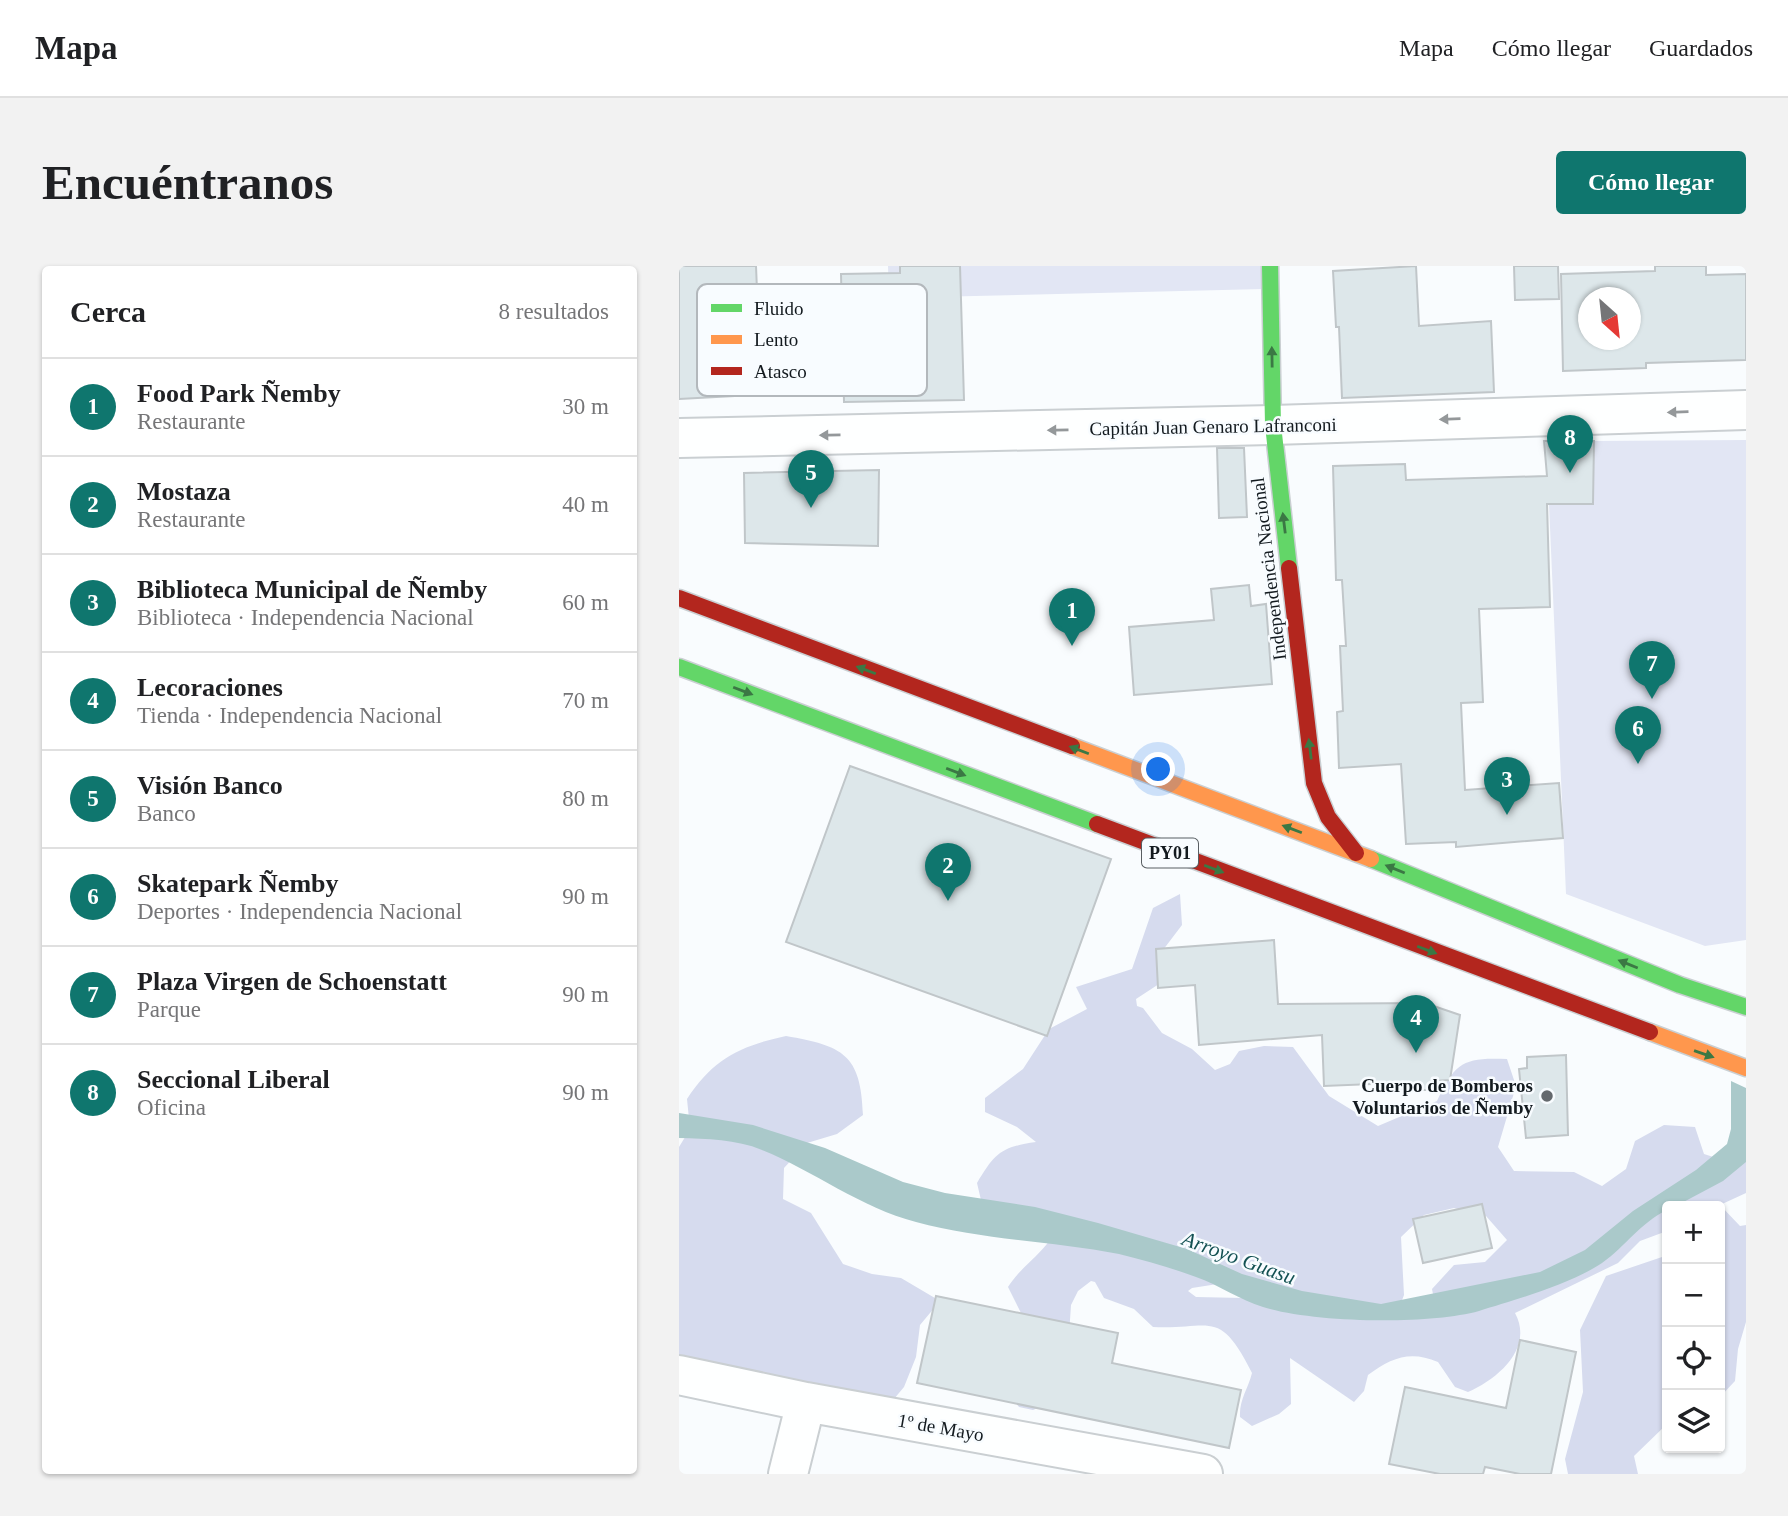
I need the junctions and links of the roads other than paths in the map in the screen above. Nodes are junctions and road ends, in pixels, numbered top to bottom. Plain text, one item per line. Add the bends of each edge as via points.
1 (1270, 266) edge
2 (1746, 410) edge
3 (1273, 425) junction
4 (679, 438) edge
5 (679, 598) edge
6 (679, 667) edge
7 (1356, 853) junction
8 (1746, 1007) edge
9 (1746, 1068) edge
10 (679, 1375) edge
11 (806, 1402) junction
12 (788, 1474) edge
13 (1203, 1474) edge

3 -> 1 main road, Independencia Nacional
2 -> 3 street, Capitán Juan Genaro Lafranconi
3 -> 4 street, Capitán Juan Genaro Lafranconi
7 -> 3 main road, Independencia Nacional via 1328,817 1314,782
7 -> 5 main road
6 -> 9 main road, PY01
8 -> 7 main road
10 - 11 street, 1º de Mayo
11 - 12 street
11 - 13 street, 1º de Mayo

